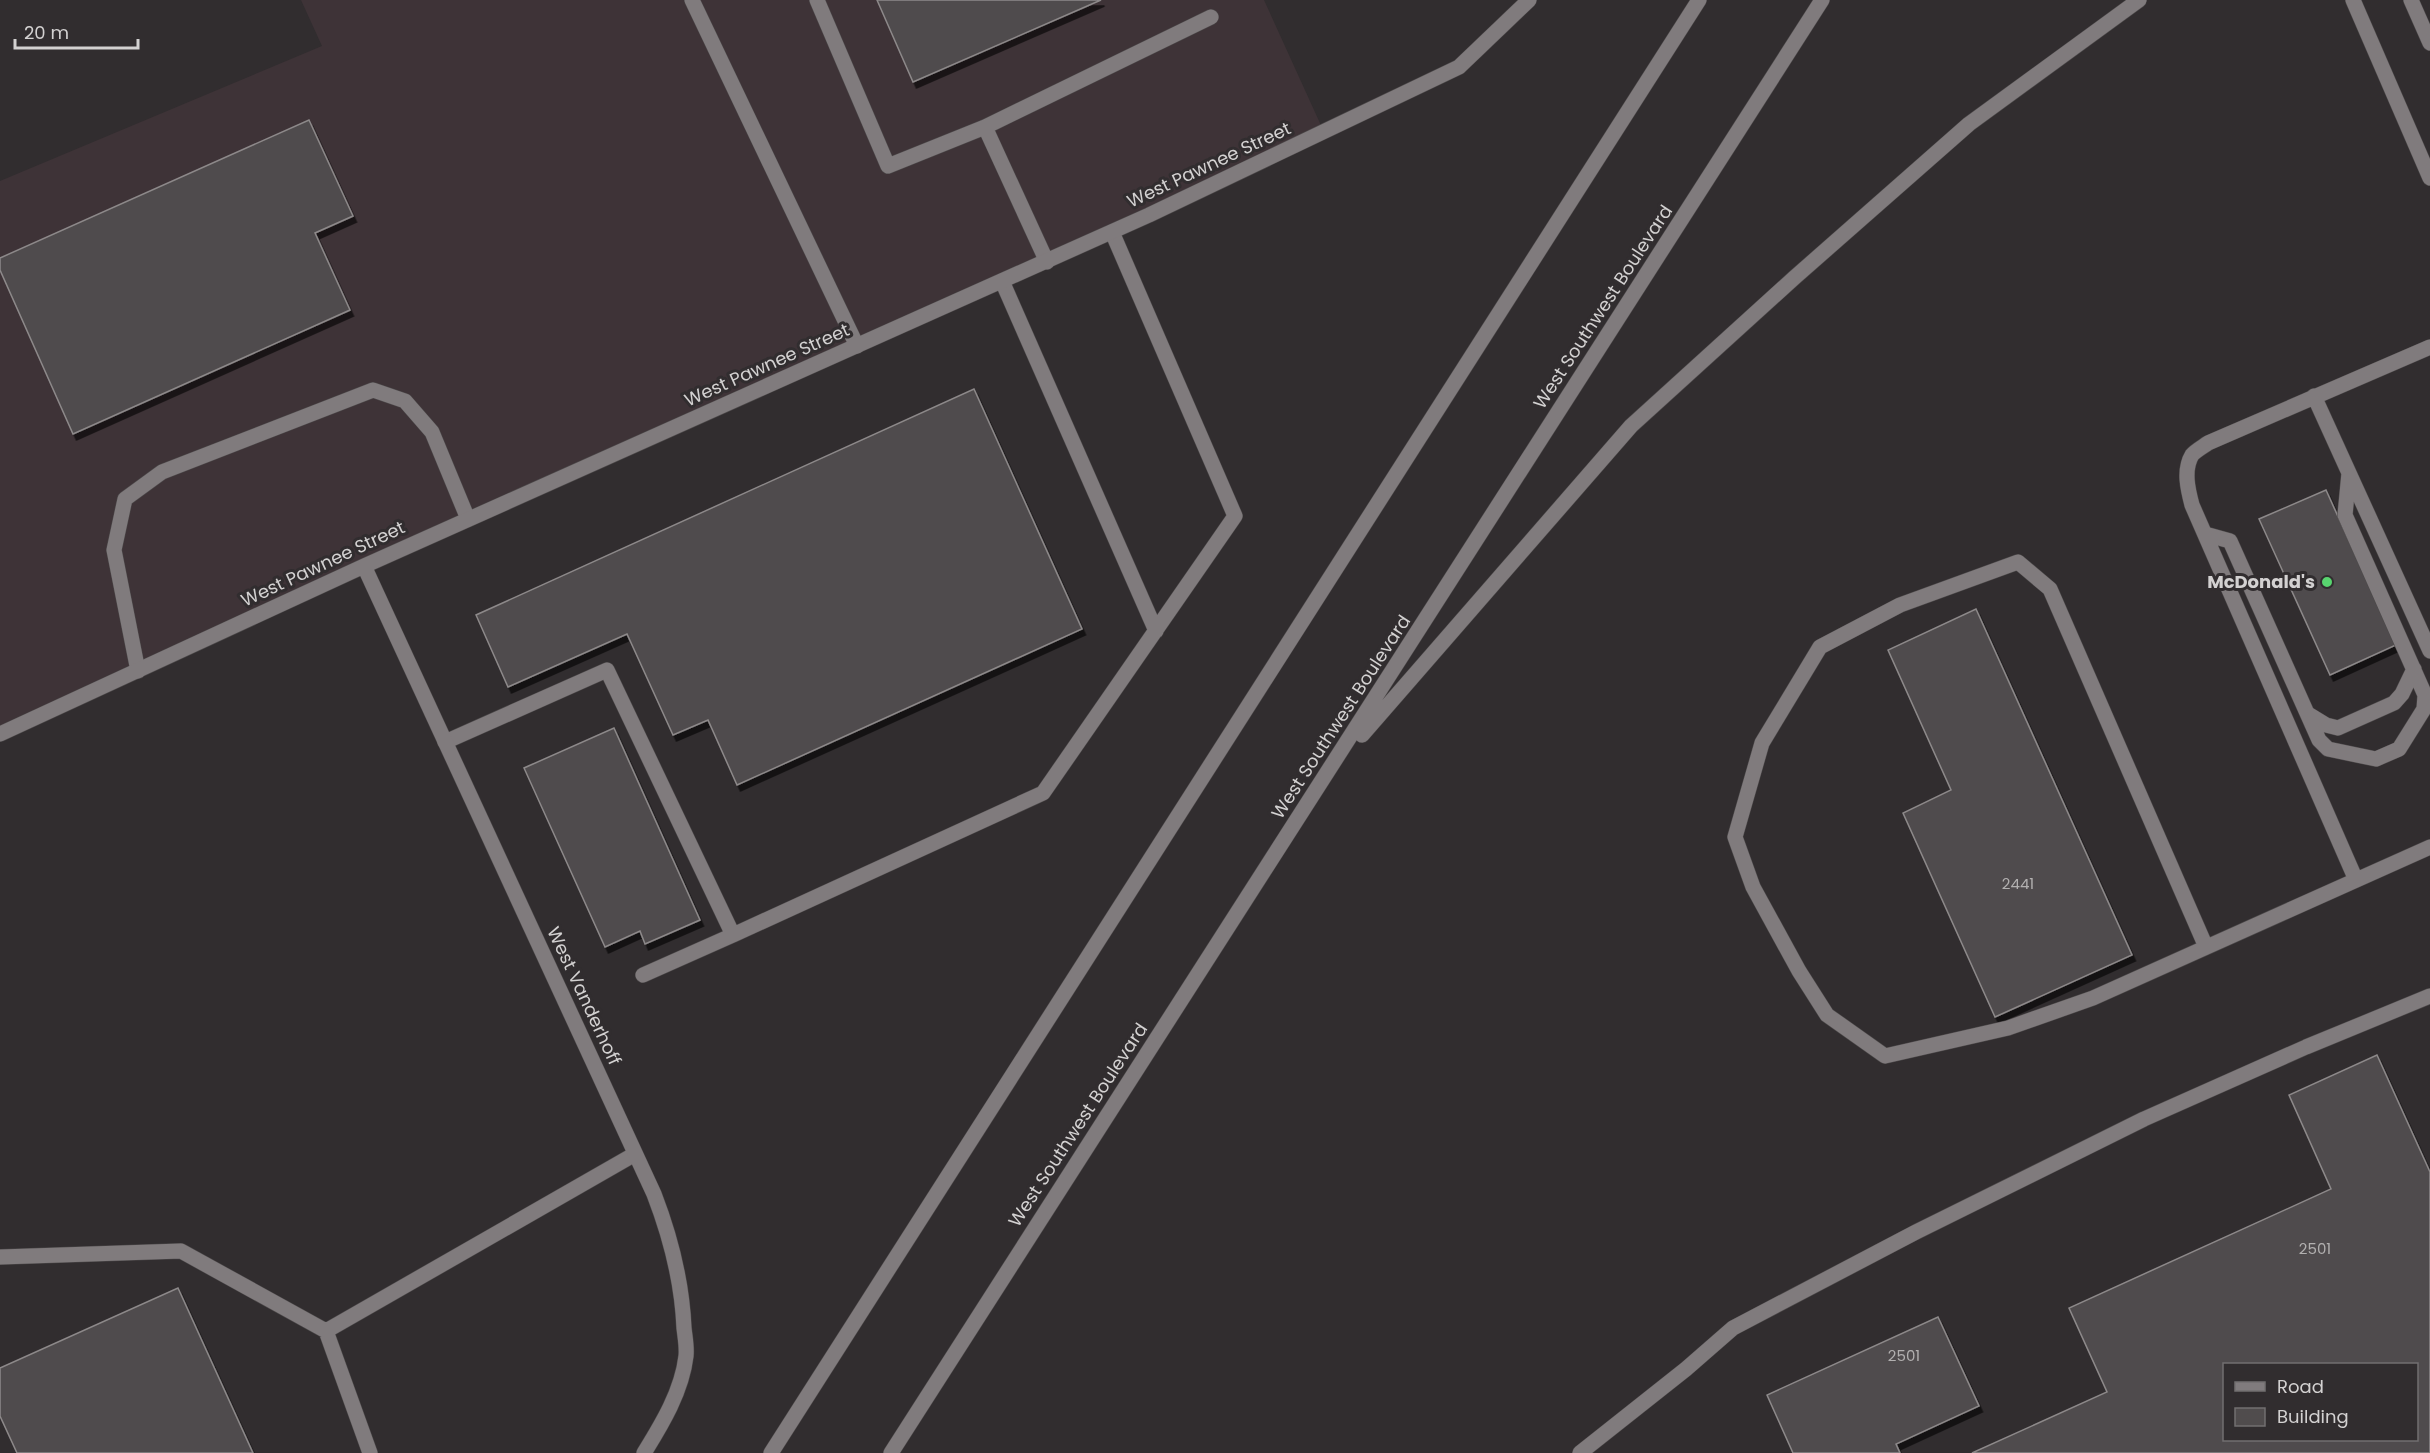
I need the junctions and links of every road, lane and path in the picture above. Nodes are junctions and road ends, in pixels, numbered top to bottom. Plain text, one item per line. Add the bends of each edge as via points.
1 (692, 0) edge
2 (817, 0) edge
3 (1529, 0) edge
4 (1699, 0) edge
5 (1822, 0) edge
6 (2139, 0) edge
7 (2353, 0) edge
8 (2412, 0) edge
9 (1211, 17) dead end
10 (2430, 43) edge
11 (985, 127) junction
12 (2430, 177) edge
13 (1113, 232) junction
14 (1047, 262) junction
15 (1002, 281) junction
16 (857, 346) junction
17 (2430, 347) edge
18 (2314, 396) junction
19 (2349, 473) junction
20 (468, 519) junction
21 (2205, 534) junction
22 (364, 566) junction
23 (1156, 631) junction
24 (2430, 651) edge
25 (2414, 669) junction
26 (138, 670) junction
27 (2308, 714) junction
28 (0, 734) edge
29 (445, 742) junction
30 (1328, 773) junction
31 (2430, 847) edge
32 (2355, 880) junction
33 (733, 935) junction
34 (2206, 947) junction
35 (643, 975) dead end
36 (2430, 996) edge
37 (635, 1154) junction
38 (0, 1257) edge
39 (326, 1331) junction
40 (370, 1453) edge
41 (644, 1453) edge
42 (771, 1453) edge
43 (891, 1453) edge
44 (1580, 1453) edge

1 - 16 main road
2 - 11 main road via 888,166
3 - 13 main road, West Pawnee Street via 1459,68
4 - 42 main road
5 - 30 main road, West Southwest Boulevard
6 - 30 main road via 1969,124 1631,426
7 - 12 main road
8 - 10 main road
9 - 11 main road
11 - 14 main road
13 - 14 main road, West Pawnee Street
13 - 23 main road via 1235,516
14 - 15 main road, West Pawnee Street
15 - 16 main road, West Pawnee Street
15 - 23 main road
16 - 20 main road, West Pawnee Street
17 - 18 main road
18 - 19 main road
18 - 21 main road via 2208,443 2192,455 2187,485
19 - 24 main road
19 - 25 main road via 2345,515
20 - 22 main road, West Pawnee Street
20 - 26 main road via 432,432 405,401 373,390 162,472 125,498 114,550
21 - 27 main road via 2230,541
21 - 32 main road
22 - 26 main road, West Pawnee Street
22 - 29 main road, West Vanderhoff
23 - 33 main road via 1043,793
25 - 27 main road via 2394,703 2338,728
25 - 27 main road via 2425,695 2424,709 2400,749 2376,759 2328,749 2319,740
26 - 28 main road, West Pawnee Street
29 - 33 main road via 607,670
29 - 37 main road, West Vanderhoff
30 - 43 main road, West Southwest Boulevard
31 - 32 main road
32 - 34 main road
33 - 35 main road
34 - 34 main road via 2093,998 2008,1028 1885,1056 1827,1015 1753,887 1735,837 1762,743 1820,647 1900,604 2018,562 2050,589
36 - 44 main road via 2144,1119 1733,1328
37 - 39 main road
37 - 41 main road, West Vanderhoff via 671,1242 683,1303 686,1356 677,1391
38 - 39 main road via 182,1251
39 - 40 main road

